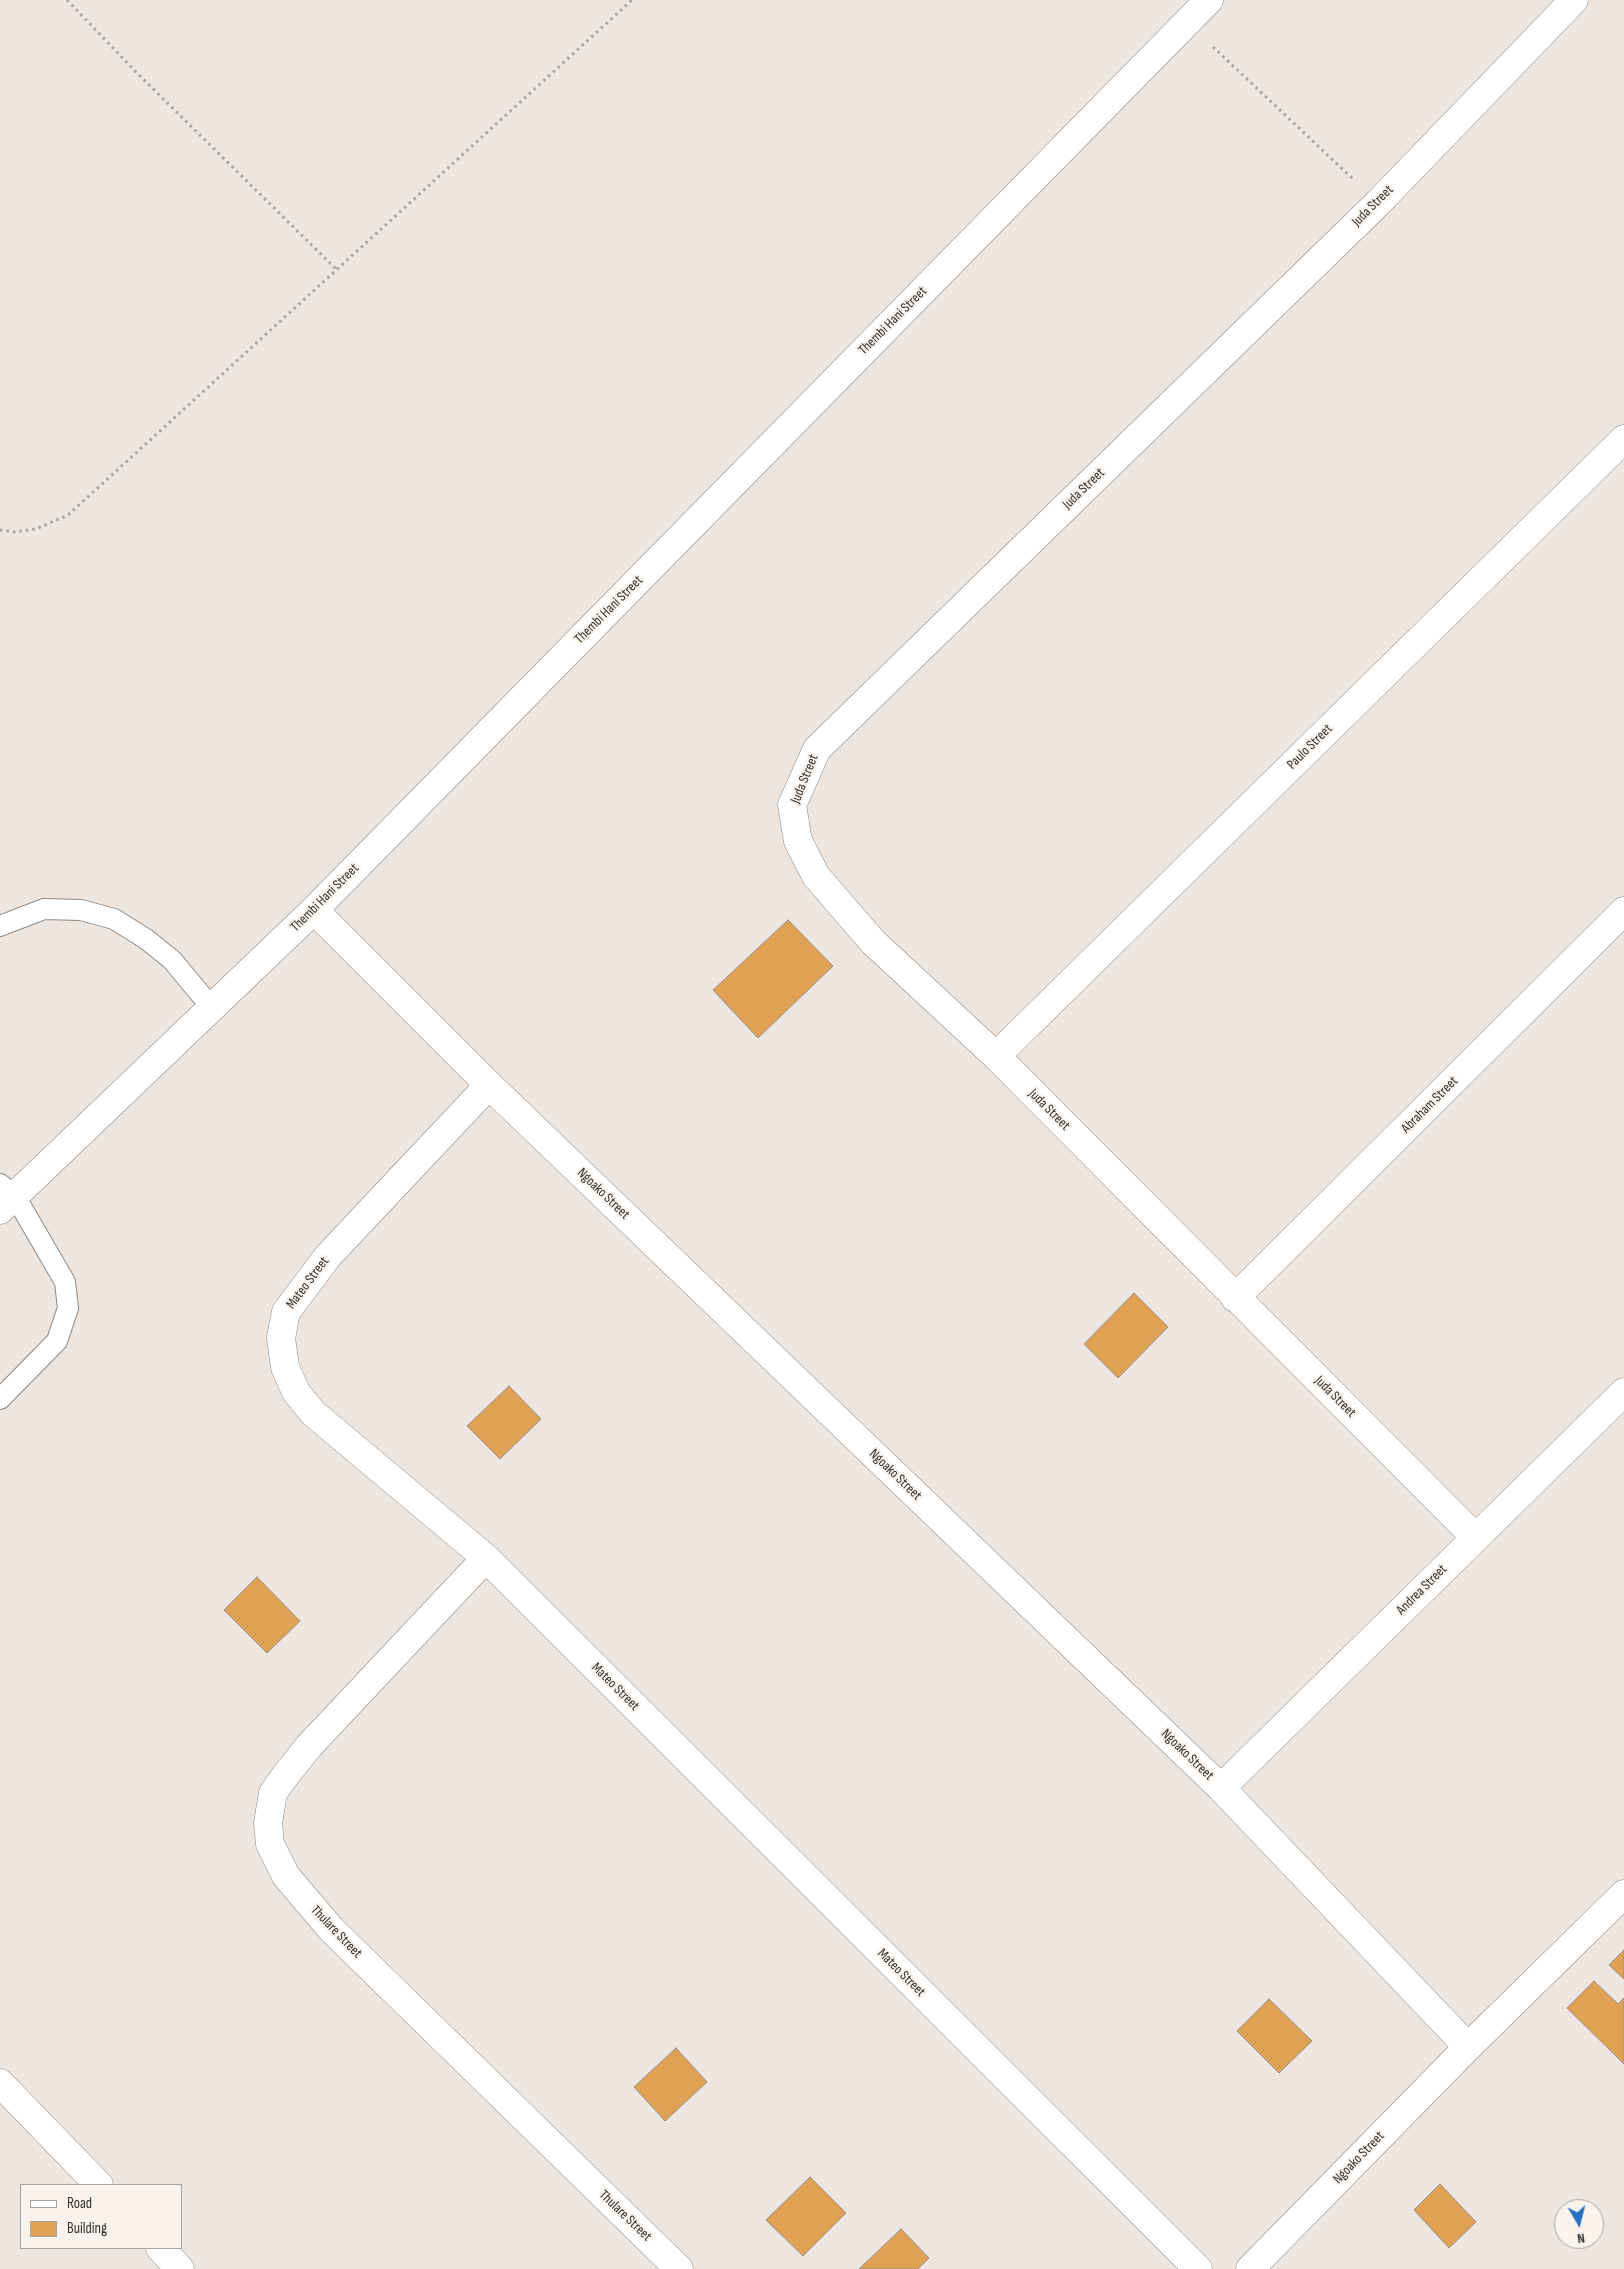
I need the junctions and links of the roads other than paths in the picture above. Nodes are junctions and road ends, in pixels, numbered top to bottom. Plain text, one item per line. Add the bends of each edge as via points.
1 (1209, 0) edge
2 (1574, 0) edge
3 (1624, 439) edge
4 (314, 910) junction
5 (1624, 912) edge
6 (0, 926) edge
7 (212, 1008) junction
8 (996, 1056) junction
9 (489, 1085) junction
10 (5, 1196) edge
11 (1235, 1298) junction
12 (1624, 1392) edge
13 (0, 1399) edge
14 (1475, 1537) junction
15 (486, 1558) junction
16 (1221, 1788) junction
17 (1624, 1894) edge
18 (1468, 2047) junction
19 (0, 2083) edge
20 (98, 2184) edge
21 (161, 2249) edge
22 (180, 2269) edge
23 (679, 2269) edge
24 (1198, 2269) edge
25 (1250, 2269) edge

1 - 4 street, Thembi Hani Street
2 - 8 street, Juda Street via 1378,203 818,749 792,805 798,841 816,876 873,942
3 - 8 street, Paulo Street
4 - 7 street, Thembi Hani Street
4 - 9 street, Ngoako Street
5 - 11 street, Abraham Street
6 - 7 lane via 44,909 81,910 114,919 172,960
7 - 10 street, Thembi Hani Street
8 - 11 street, Juda Street
9 - 15 street, Mateo Street via 328,1256 286,1312 281,1338 285,1367 296,1392 312,1413
9 - 16 street, Ngoako Street
10 - 13 lane via 65,1282 68,1308 57,1341
11 - 14 street, Juda Street
12 - 14 street, Andrea Street
14 - 16 street, Andrea Street
15 - 23 street, Thulare Street via 309,1746 285,1776 273,1793 268,1823 270,1844 286,1876 331,1929
15 - 24 street, Mateo Street
16 - 18 street, Ngoako Street
17 - 18 street, Ngoako Street
18 - 25 street, Ngoako Street
19 - 20 street
21 - 22 street

